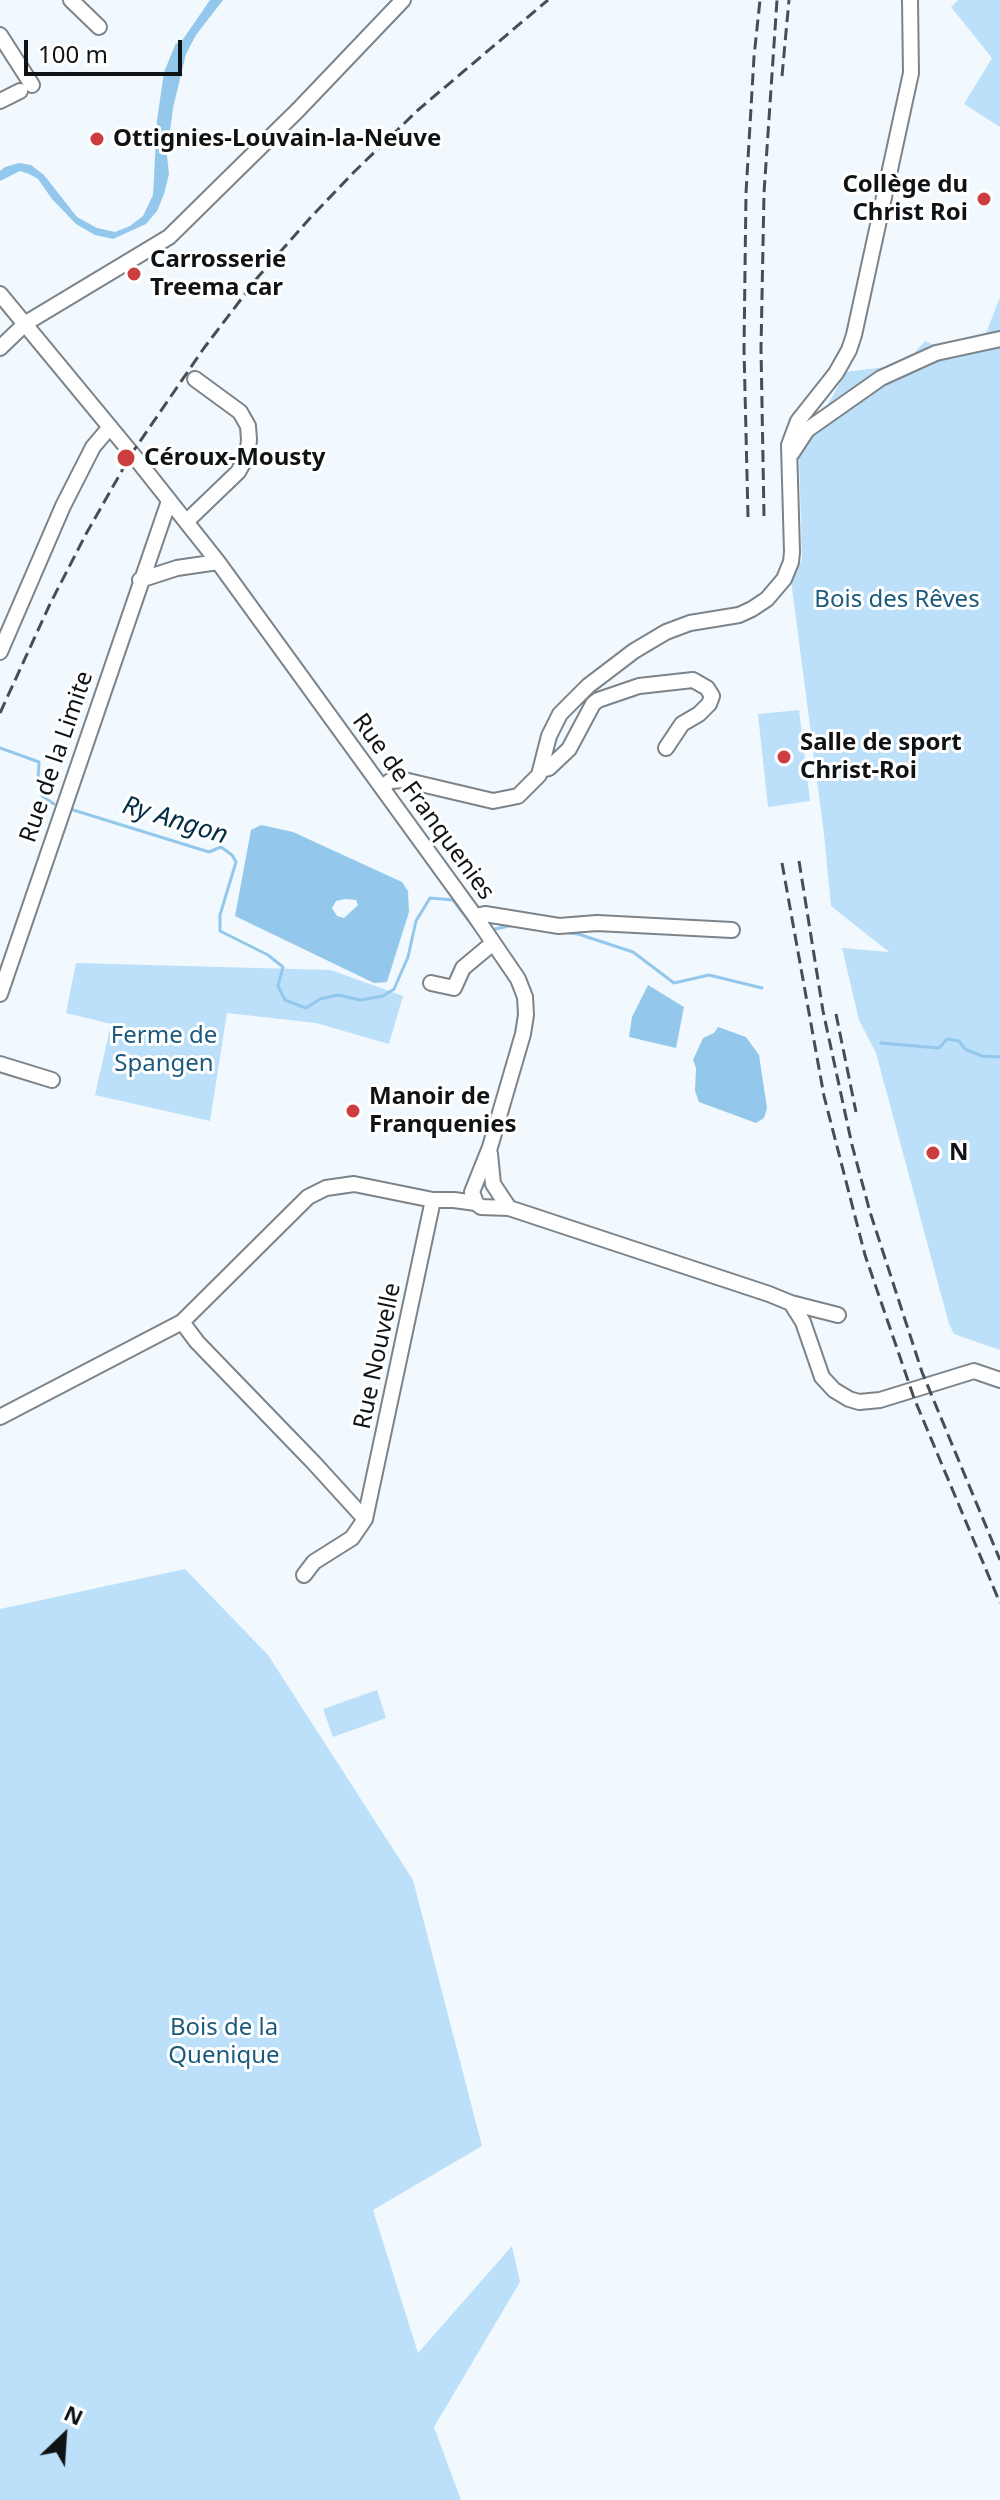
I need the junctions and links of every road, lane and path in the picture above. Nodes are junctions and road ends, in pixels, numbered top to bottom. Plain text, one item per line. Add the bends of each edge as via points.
1 (71, 0) edge
2 (403, 0) edge
3 (910, 0) edge
4 (99, 27) dead end
5 (0, 35) edge
6 (0, 101) edge
7 (0, 294) edge
8 (26, 323) junction
9 (1000, 339) edge
10 (0, 348) edge
11 (195, 379) dead end
12 (110, 427) junction
13 (789, 457) junction
14 (169, 501) junction
15 (187, 521) junction
16 (218, 562) junction
17 (140, 580) junction
18 (0, 652) edge
19 (666, 748) dead end
20 (541, 770) junction
21 (382, 788) junction
22 (475, 916) junction
23 (732, 930) dead end
24 (493, 943) junction
25 (431, 983) dead end
26 (0, 994) edge
27 (0, 1064) edge
28 (52, 1080) dead end
29 (490, 1147) junction
30 (475, 1193) junction
31 (494, 1194) junction
32 (433, 1200) junction
33 (791, 1303) junction
34 (838, 1315) dead end
35 (182, 1322) junction
36 (1000, 1380) edge
37 (0, 1417) edge
38 (365, 1519) junction
39 (304, 1575) dead end

1 - 4 street
2 - 8 street via 169,237
3 - 13 street via 911,73 854,335 836,373 798,421
5 - 6 street via 26,88
7 - 8 street, Rue de Franquenies
8 - 10 street
8 - 12 street, Rue de Franquenies
9 - 13 street via 936,353 881,378 807,430
11 - 15 street via 240,412 249,440 238,472
12 - 14 street, Rue de Franquenies
12 - 18 street via 93,447 63,506
13 - 20 street via 792,552 779,586 752,609 666,632 609,669 564,708 549,736
14 - 15 street, Rue de Franquenies
14 - 17 street, Rue de la Limite
15 - 16 street, Rue de Franquenies
16 - 17 street
16 - 21 street, Rue de Franquenies
17 - 26 street, Rue de la Limite
19 - 20 street via 682,724 709,704 707,688 693,680 639,686 598,700 569,749
20 - 21 street via 523,794 501,801 404,780
21 - 22 street, Rue de Franquenies
22 - 23 street via 559,926
22 - 24 street, Rue de Franquenies
24 - 25 street via 463,968 454,988
24 - 29 street, Rue de Franquenies via 518,979 526,1015
27 - 28 street
29 - 30 street, Rue de Franquenies
29 - 31 street, Rue de Franquenies
30 - 31 street via 488,1181
30 - 31 street via 481,1207
30 - 32 street
31 - 33 street via 509,1208
32 - 35 street via 354,1184 326,1188 308,1197
32 - 38 street, Rue Nouvelle
33 - 34 street
33 - 36 street via 822,1377 849,1399 880,1400 974,1371
35 - 37 street
35 - 38 street
38 - 39 street via 352,1538 314,1562

